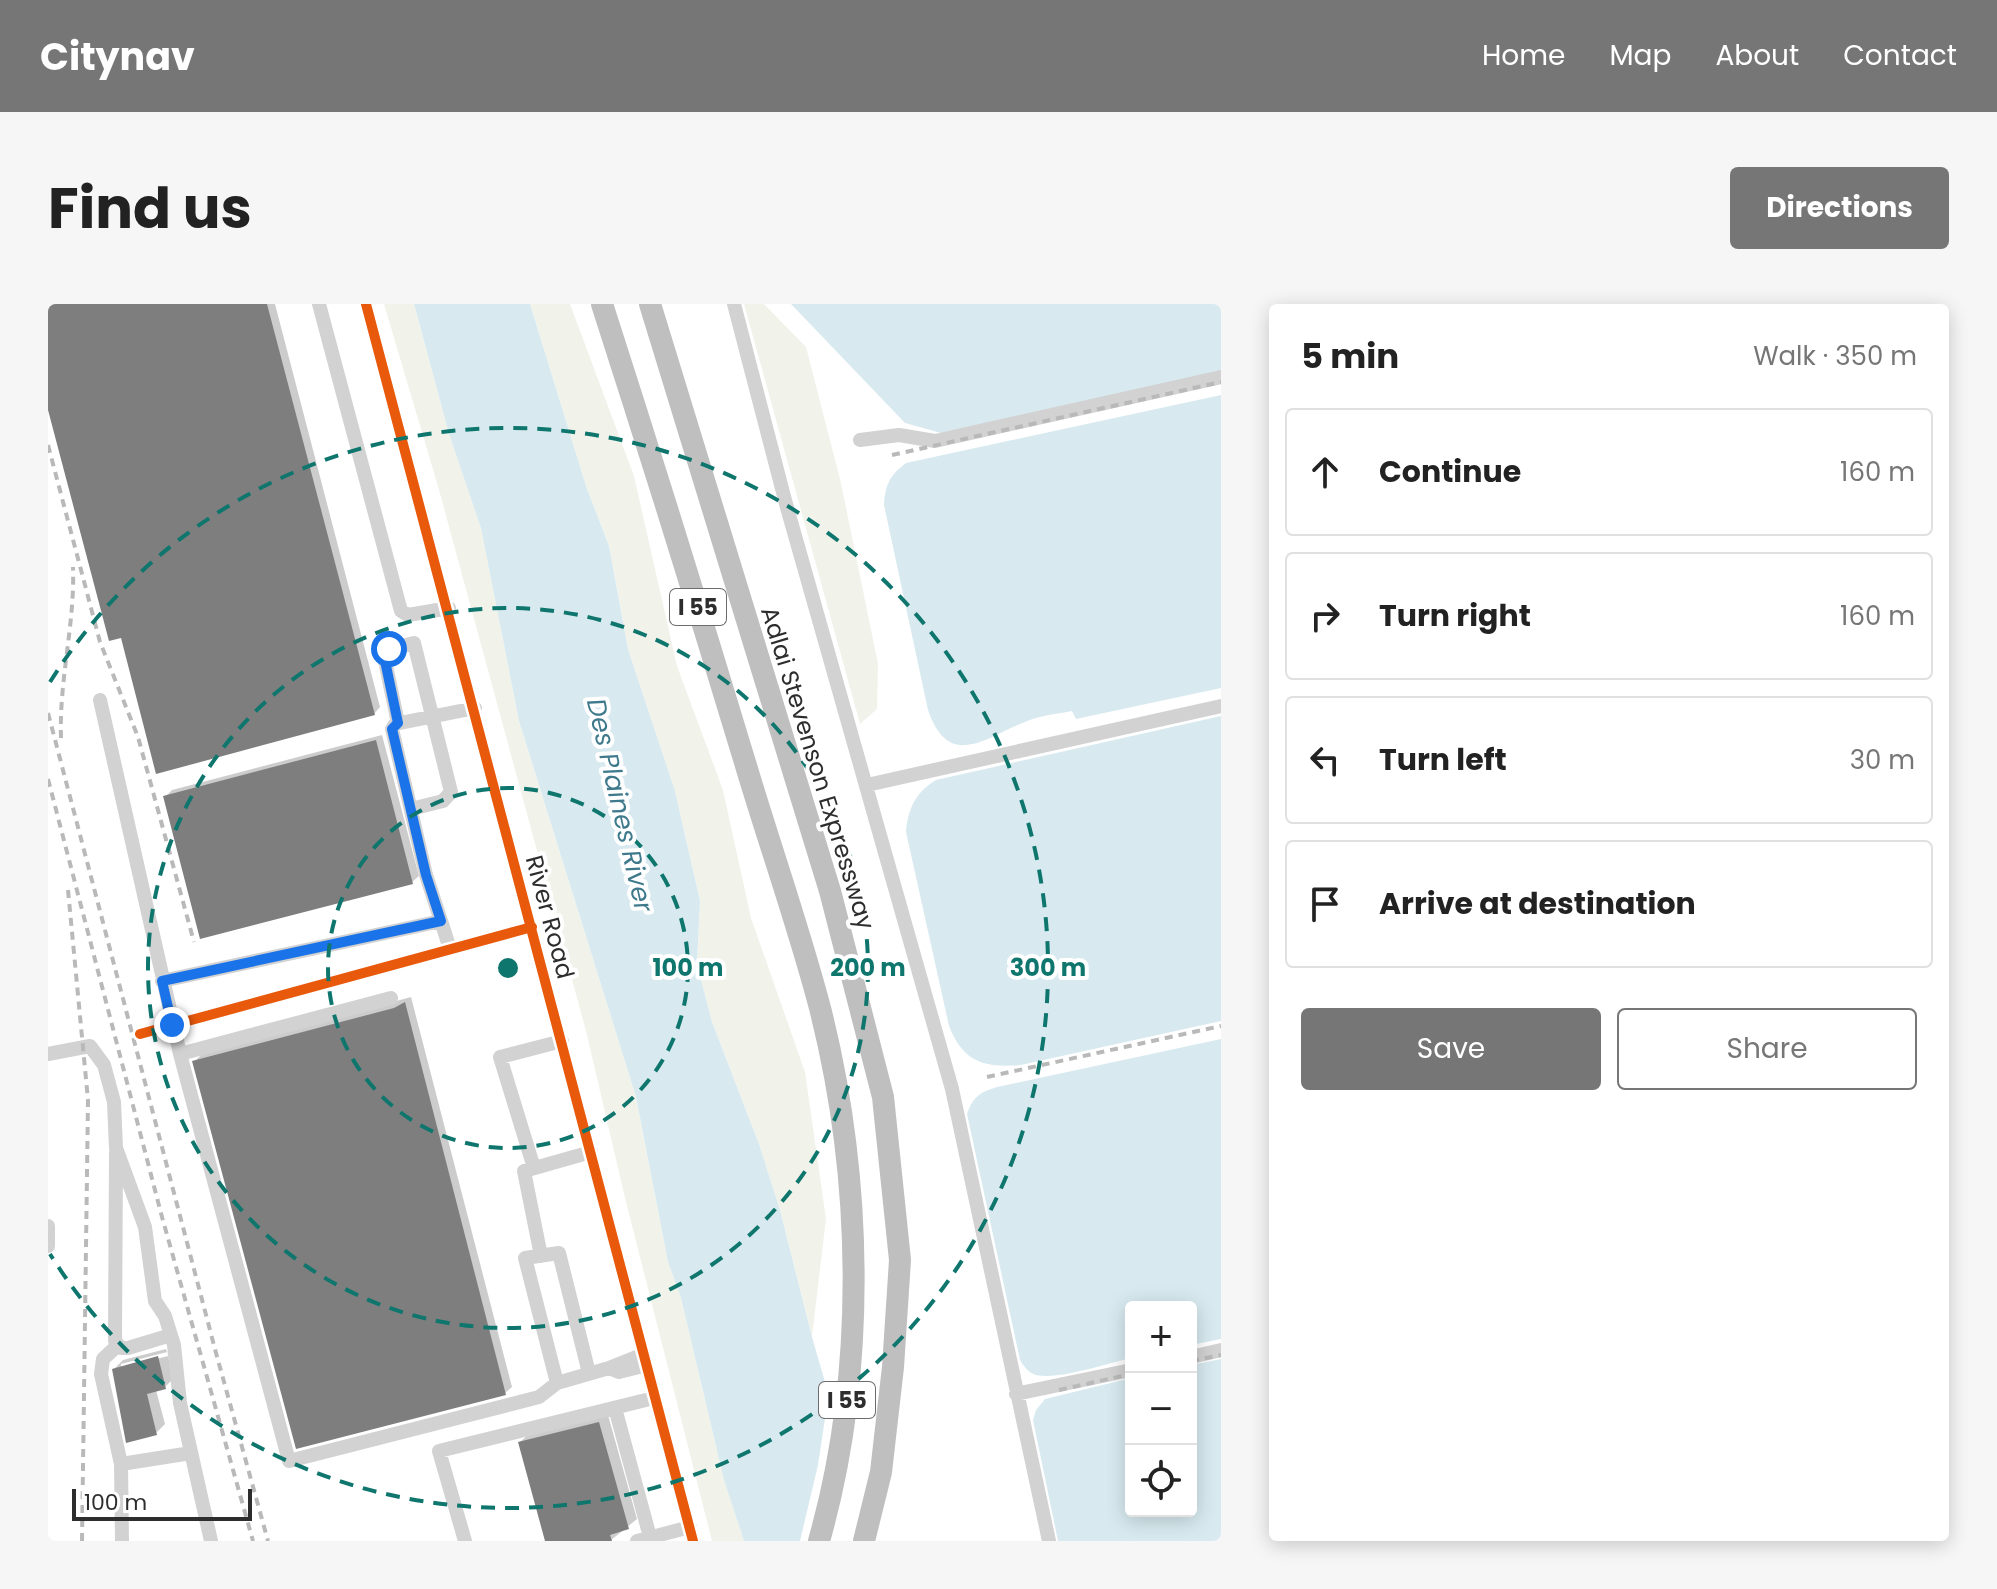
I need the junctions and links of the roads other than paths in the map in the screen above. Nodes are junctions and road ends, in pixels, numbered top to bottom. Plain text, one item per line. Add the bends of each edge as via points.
1 (319, 304) edge
2 (366, 304) edge
3 (602, 304) edge
4 (650, 304) edge
5 (734, 304) edge
6 (1221, 377) edge
7 (860, 440) dead end
8 (449, 608) junction
9 (100, 700) dead end
10 (1221, 706) edge
11 (475, 708) junction
12 (434, 717) junction
13 (398, 723) junction
14 (867, 785) junction
15 (411, 809) junction
16 (441, 921) junction
17 (532, 927) junction
18 (450, 949) junction
19 (162, 981) junction
20 (391, 998) dead end
21 (172, 1025) junction
22 (140, 1034) dead end
23 (562, 1041) junction
24 (48, 1054) edge
25 (180, 1054) junction
26 (116, 1148) junction
27 (591, 1152) junction
28 (534, 1168) junction
29 (48, 1226) edge
30 (48, 1246) edge
31 (541, 1256) junction
32 (171, 1335) junction
33 (117, 1346) junction
34 (1221, 1350) edge
35 (1197, 1356) edge
36 (646, 1359) junction
37 (1125, 1371) edge
38 (589, 1373) junction
39 (557, 1383) junction
40 (1016, 1394) junction
41 (654, 1398) junction
42 (615, 1408) junction
43 (191, 1453) junction
44 (121, 1464) junction
45 (692, 1534) edge
46 (644, 1539) edge
47 (122, 1541) edge
48 (211, 1541) edge
49 (465, 1541) edge
50 (819, 1541) edge
51 (864, 1541) edge
52 (1049, 1541) edge

1 - 8 street via 401,611 408,615
2 - 8 street, River Road
3 - 50 highway, I 55 via 820,1008 842,1113 853,1255 848,1383 841,1453
4 - 51 highway, Adlai Stevenson Expressway / I 55 via 830,891 883,1097 900,1260 881,1472
5 - 14 street
6 - 7 street via 935,441 899,435
8 - 11 street, River Road
9 - 19 street
10 - 14 street
11 - 12 street
11 - 17 street, River Road
12 - 13 street
12 - 13 street via 416,648 408,643 384,656
12 - 15 street via 451,792 443,801
13 - 15 street via 392,729
14 - 40 street via 952,1089
15 - 16 street
16 - 18 street
16 - 19 street
17 - 18 street
17 - 23 street, River Road
18 - 21 street
19 - 21 street
20 - 25 street
21 - 22 street
21 - 25 street
23 - 27 street, River Road
23 - 28 street via 500,1057
24 - 26 street via 90,1046 104,1065 114,1102
25 - 39 street via 289,1461 539,1397
26 - 32 street via 145,1227 155,1301
26 - 33 street
27 - 28 street
27 - 36 street, River Road
28 - 31 street via 524,1171
29 - 30 street
31 - 38 street via 559,1253
31 - 39 street via 525,1258
32 - 33 street via 128,1348
32 - 43 street
33 - 44 street via 103,1359 101,1374
34 - 35 street
36 - 38 street
36 - 41 street, River Road
37 - 40 street
38 - 39 street
40 - 52 street
41 - 42 street
41 - 45 street, River Road
42 - 46 street
42 - 49 street via 439,1451
43 - 44 street
43 - 48 street
44 - 47 street
45 - 46 street

